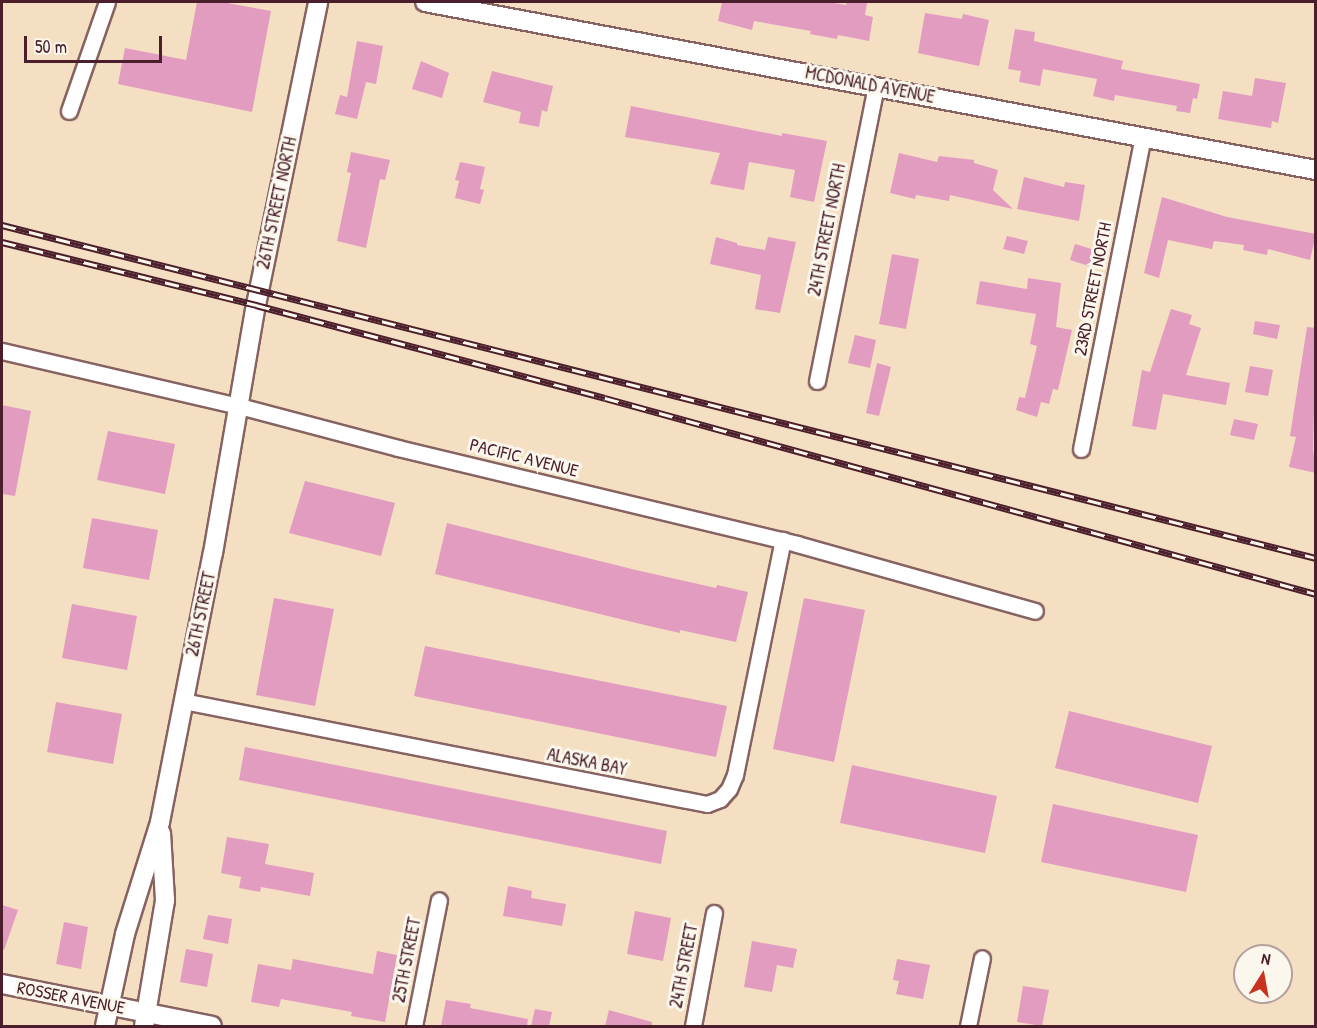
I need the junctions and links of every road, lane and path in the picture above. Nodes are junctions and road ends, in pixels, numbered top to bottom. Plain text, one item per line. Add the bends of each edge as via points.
1 (107, 2) edge
2 (318, 2) edge
3 (425, 2) edge
4 (876, 86) junction
5 (69, 111) dead end
6 (1143, 137) junction
7 (1316, 170) edge
8 (2, 351) edge
9 (817, 381) dead end
10 (239, 406) junction
11 (1082, 449) dead end
12 (783, 540) junction
13 (1035, 611) dead end
14 (183, 701) junction
15 (160, 822) junction
16 (439, 900) dead end
17 (714, 913) dead end
18 (982, 958) dead end
19 (2, 984) edge
20 (109, 1006) junction
21 (146, 1020) edge
22 (105, 1026) edge
23 (212, 1026) edge
24 (414, 1026) edge
25 (693, 1026) edge
26 (968, 1026) edge

1 - 5 street
2 - 10 street, 26TH STREET NORTH
3 - 4 street, MCDONALD AVENUE
4 - 6 street, MCDONALD AVENUE
4 - 9 street, 24TH STREET NORTH
6 - 7 street, MCDONALD AVENUE
6 - 11 street, 23RD STREET NORTH
8 - 10 street, PACIFIC AVENUE
10 - 12 street, PACIFIC AVENUE
10 - 14 street, 26TH STREET
12 - 13 street, PACIFIC AVENUE
12 - 14 street, ALASKA BAY via 735,775 720,799 707,804
14 - 15 street, 26TH STREET
15 - 20 street, 26TH STREET via 125,934
15 - 21 street, 26TH STREET via 165,900
16 - 24 street, 25TH STREET
17 - 25 street, 24TH STREET
18 - 26 street
19 - 20 street, ROSSER AVENUE
20 - 21 street, ROSSER AVENUE
20 - 22 street, 26TH STREET
21 - 23 street, ROSSER AVENUE

